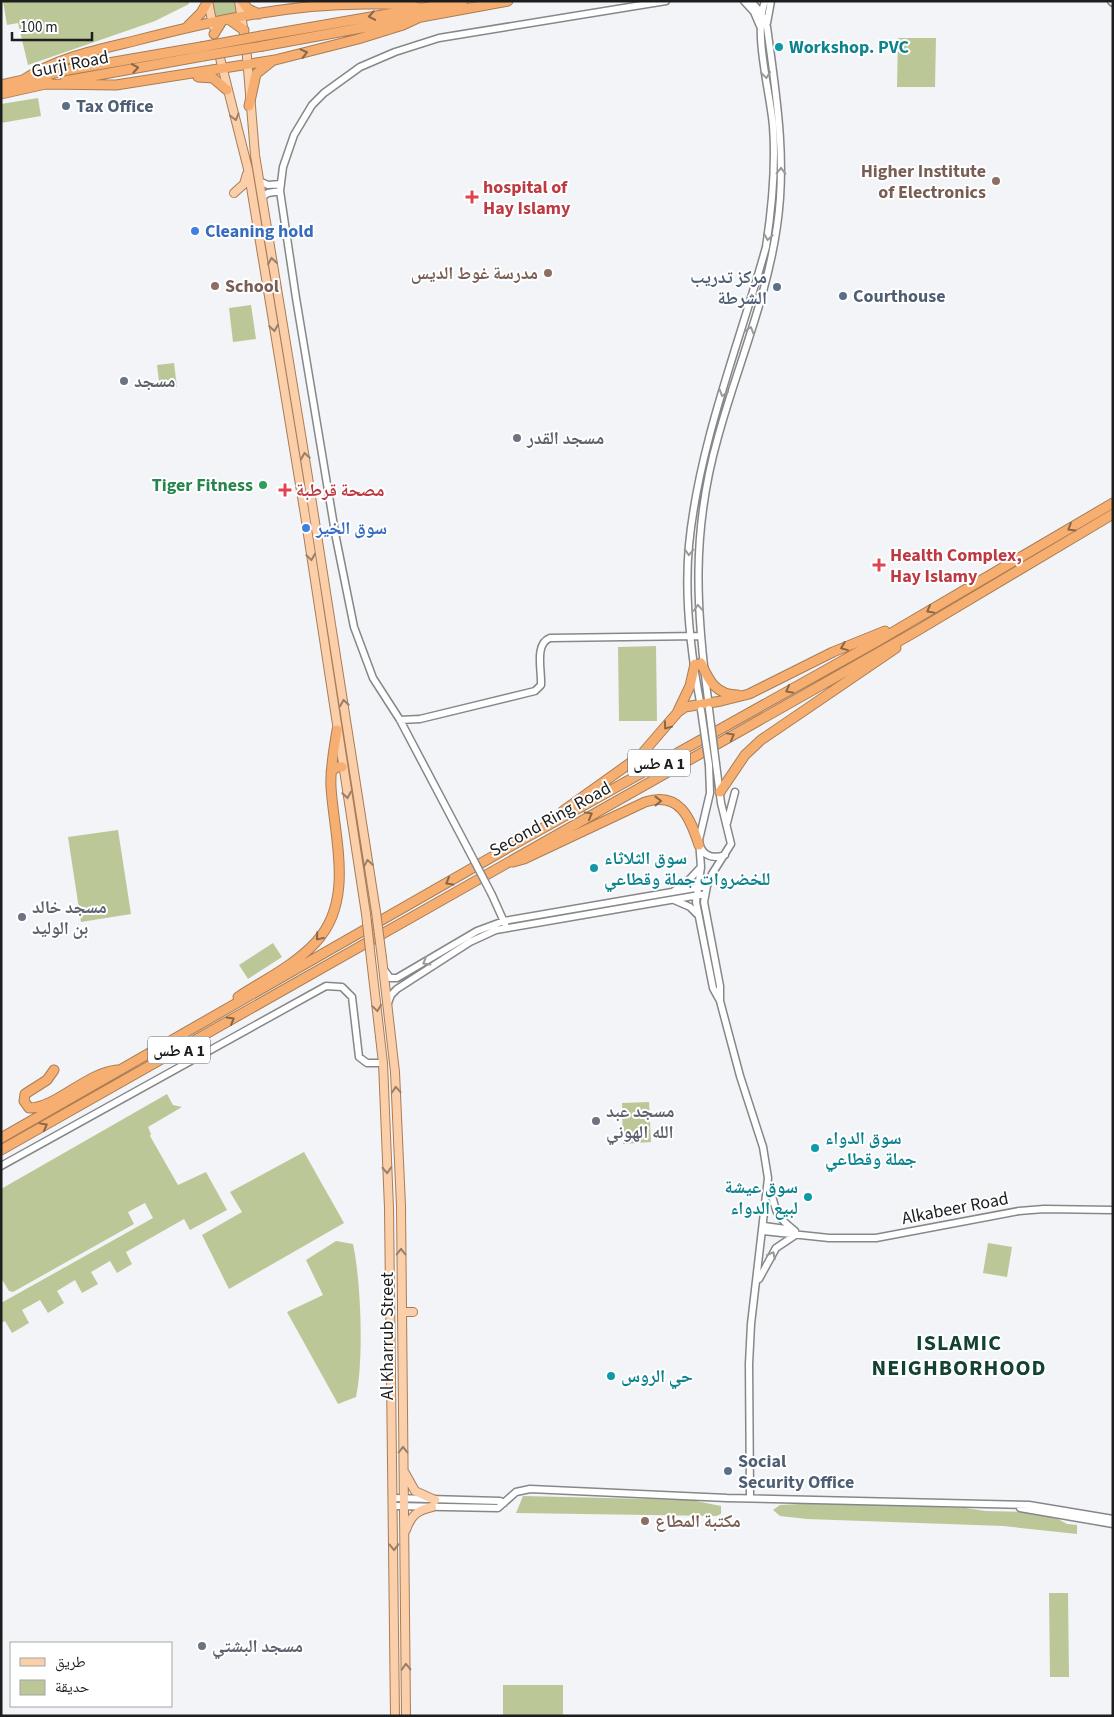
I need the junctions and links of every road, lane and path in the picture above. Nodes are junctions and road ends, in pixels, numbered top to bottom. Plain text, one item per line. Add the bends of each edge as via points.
1 (208, 1) edge
2 (240, 1) edge
3 (463, 1) edge
4 (508, 1) edge
5 (666, 1) edge
6 (744, 1) edge
7 (751, 1) edge
8 (765, 1) edge
9 (771, 1) edge
10 (420, 8) junction
11 (761, 13) junction
12 (259, 14) junction
13 (242, 17) junction
14 (418, 18) junction
15 (226, 20) junction
16 (212, 23) junction
17 (763, 27) junction
18 (186, 28) junction
19 (244, 30) junction
20 (214, 34) junction
21 (275, 60) junction
22 (245, 62) junction
23 (224, 66) junction
24 (191, 74) junction
25 (24, 80) junction
26 (45, 84) junction
27 (1, 85) edge
28 (227, 90) junction
29 (1, 94) edge
30 (249, 106) junction
31 (248, 169) junction
32 (259, 181) junction
33 (280, 187) junction
34 (234, 193) dead end
35 (263, 201) junction
36 (254, 206) junction
37 (1113, 503) edge
38 (1113, 514) edge
39 (330, 614) junction
40 (319, 616) junction
41 (906, 623) junction
42 (915, 632) junction
43 (691, 636) junction
44 (700, 636) junction
45 (698, 663) junction
46 (749, 694) junction
47 (705, 707) junction
48 (678, 712) junction
49 (400, 720) junction
50 (337, 730) junction
51 (712, 765) junction
52 (342, 767) junction
53 (331, 772) junction
54 (720, 793) junction
55 (727, 824) junction
56 (699, 845) junction
57 (511, 846) junction
58 (726, 854) junction
59 (501, 865) junction
60 (701, 867) junction
61 (707, 886) junction
62 (698, 888) junction
63 (705, 894) junction
64 (672, 896) junction
65 (696, 896) junction
66 (697, 914) junction
67 (505, 925) junction
68 (383, 966) junction
69 (720, 1001) junction
70 (388, 1004) junction
71 (204, 1023) junction
72 (383, 1063) junction
73 (122, 1069) junction
74 (54, 1070) dead end
75 (1, 1138) edge
76 (1, 1150) edge
77 (1, 1166) edge
78 (768, 1178) junction
79 (1113, 1210) edge
80 (763, 1228) junction
81 (795, 1233) junction
82 (757, 1283) junction
83 (402, 1312) junction
84 (413, 1312) dead end
85 (403, 1466) junction
86 (750, 1498) junction
87 (394, 1502) junction
88 (403, 1502) junction
89 (433, 1503) junction
90 (1017, 1506) junction
91 (1113, 1519) edge
92 (1113, 1524) edge
93 (403, 1542) junction
94 (395, 1716) edge
95 (406, 1716) edge

1 - 16 main road, Al Kharrub Street
1 - 18 highway
2 - 12 highway
2 - 13 main road, Al Kharrub Street
3 - 10 highway
4 - 14 highway
5 - 33 street via 439,38 360,67 324,93 303,117 287,151
6 - 17 street
7 - 11 street
8 - 11 street
9 - 17 street
10 - 12 highway via 397,4 330,3
10 -> 25 highway, Gurji Road, bridge
11 - 17 street
12 - 13 highway
13 - 15 highway
13 - 19 main road, Al Kharrub Street
21 -> 14 highway via 377,34
26 -> 14 highway, Gurji Road, bridge
15 - 16 highway
15 - 19 highway
15 - 20 highway
16 - 18 highway
16 - 20 main road, Al Kharrub Street
17 -> 43 street via 773,127 770,224 701,468 689,546
44 -> 17 street via 698,547 709,471 763,289 778,224 780,127
18 - 25 highway via 72,57 40,68
19 - 22 main road, Al Kharrub Street
20 - 23 main road, Al Kharrub Street
21 - 22 highway
21 - 30 highway via 256,74
22 - 23 highway
22 - 30 main road, Al Kharrub Street
23 - 24 highway
23 - 28 main road, Al Kharrub Street
24 - 26 highway via 116,85
24 - 28 highway via 213,78
25 - 27 highway, Gurji Road
26 - 29 highway, Gurji Road
28 -> 31 main road, Al Kharrub Street
30 - 32 main road, Al Kharrub Street
31 - 34 main road via 244,184
31 - 36 main road, Al Kharrub Street
32 - 33 street
32 - 35 main road, Al Kharrub Street
33 - 35 street via 268,193
33 - 49 street via 351,617 373,678
35 - 36 main road
39 -> 35 main road, Al Kharrub Street
36 -> 40 main road, Al Kharrub Street
37 -> 41 highway, Second Ring Road / طس A 1
38 - 42 highway, Second Ring Road / طس A 1
39 - 40 main road
68 -> 39 main road, Al Kharrub Street, bridge
40 - 50 main road, Al Kharrub Street
41 -> 46 highway via 833,652
41 -> 57 highway, Second Ring Road / طس A 1
42 - 54 highway via 761,740 745,755
59 -> 42 highway, Second Ring Road / طس A 1
43 - 44 street
43 - 45 street
43 - 49 street via 550,638 541,646 541,685 536,691 420,719
44 - 45 street
45 - 46 highway via 718,690 735,695
45 - 47 street
45 - 48 highway
46 - 47 highway
47 - 48 highway via 685,707
47 - 51 street, bridge
48 -> 57 highway via 624,769
49 - 67 street, bridge
50 - 52 main road, Al Kharrub Street
50 - 53 highway
51 - 54 street
51 - 56 street via 710,793
52 - 53 highway
52 -> 72 main road, Al Kharrub Street, bridge via 366,914
53 -> 71 highway via 340,874 330,921 316,942 299,957
54 - 55 street
54 - 55 street via 726,798 733,794
55 - 58 street via 731,844
56 - 58 street via 708,856
59 -> 56 highway via 524,859 645,802 657,800 674,803 686,813
56 - 60 street
57 -> 71 highway, Second Ring Road / طس A 1
58 - 61 street
76 -> 59 highway, Second Ring Road / طس A 1
60 - 62 street
60 - 64 street
61 - 62 street
61 - 63 street
62 - 64 street
62 - 65 street
63 - 65 street
63 - 69 street
64 - 65 street
64 - 66 street
64 - 67 street
65 - 66 street
66 - 69 street via 713,988
67 -> 68 street via 477,931 397,978 388,977
67 - 70 street via 459,949 394,991
68 - 70 main road, Al Kharrub Street
69 - 78 street via 763,1146
83 -> 70 main road, Al Kharrub Street via 398,1104
71 - 73 highway, Second Ring Road / طس A 1
72 - 77 street via 367,1063 359,1057 352,997 342,987 326,986
72 -> 87 main road, Al Kharrub Street via 390,1227
73 - 74 highway via 105,1071 56,1098 30,1108 24,1101 25,1094 46,1080
73 - 75 highway, Second Ring Road / طس A 1
78 - 80 street
78 - 81 street via 778,1215
79 - 81 street, Alkabeer Road via 1019,1211 854,1240
80 - 81 street, Alkabeer Road
80 - 82 street
82 -> 81 street via 776,1248
82 - 86 street via 749,1364
83 - 84 main road
85 -> 83 main road, Al Kharrub Street
85 - 88 main road, Al Kharrub Street
85 - 89 main road via 415,1491
86 - 89 street via 530,1489 519,1490 504,1503
86 - 90 street
87 - 88 street
87 -> 94 main road, Al Kharrub Street
88 - 89 street
88 - 93 main road, Al Kharrub Street
89 - 93 main road via 412,1516
90 - 91 street via 1029,1505
90 - 92 street
95 -> 93 main road, Al Kharrub Street

